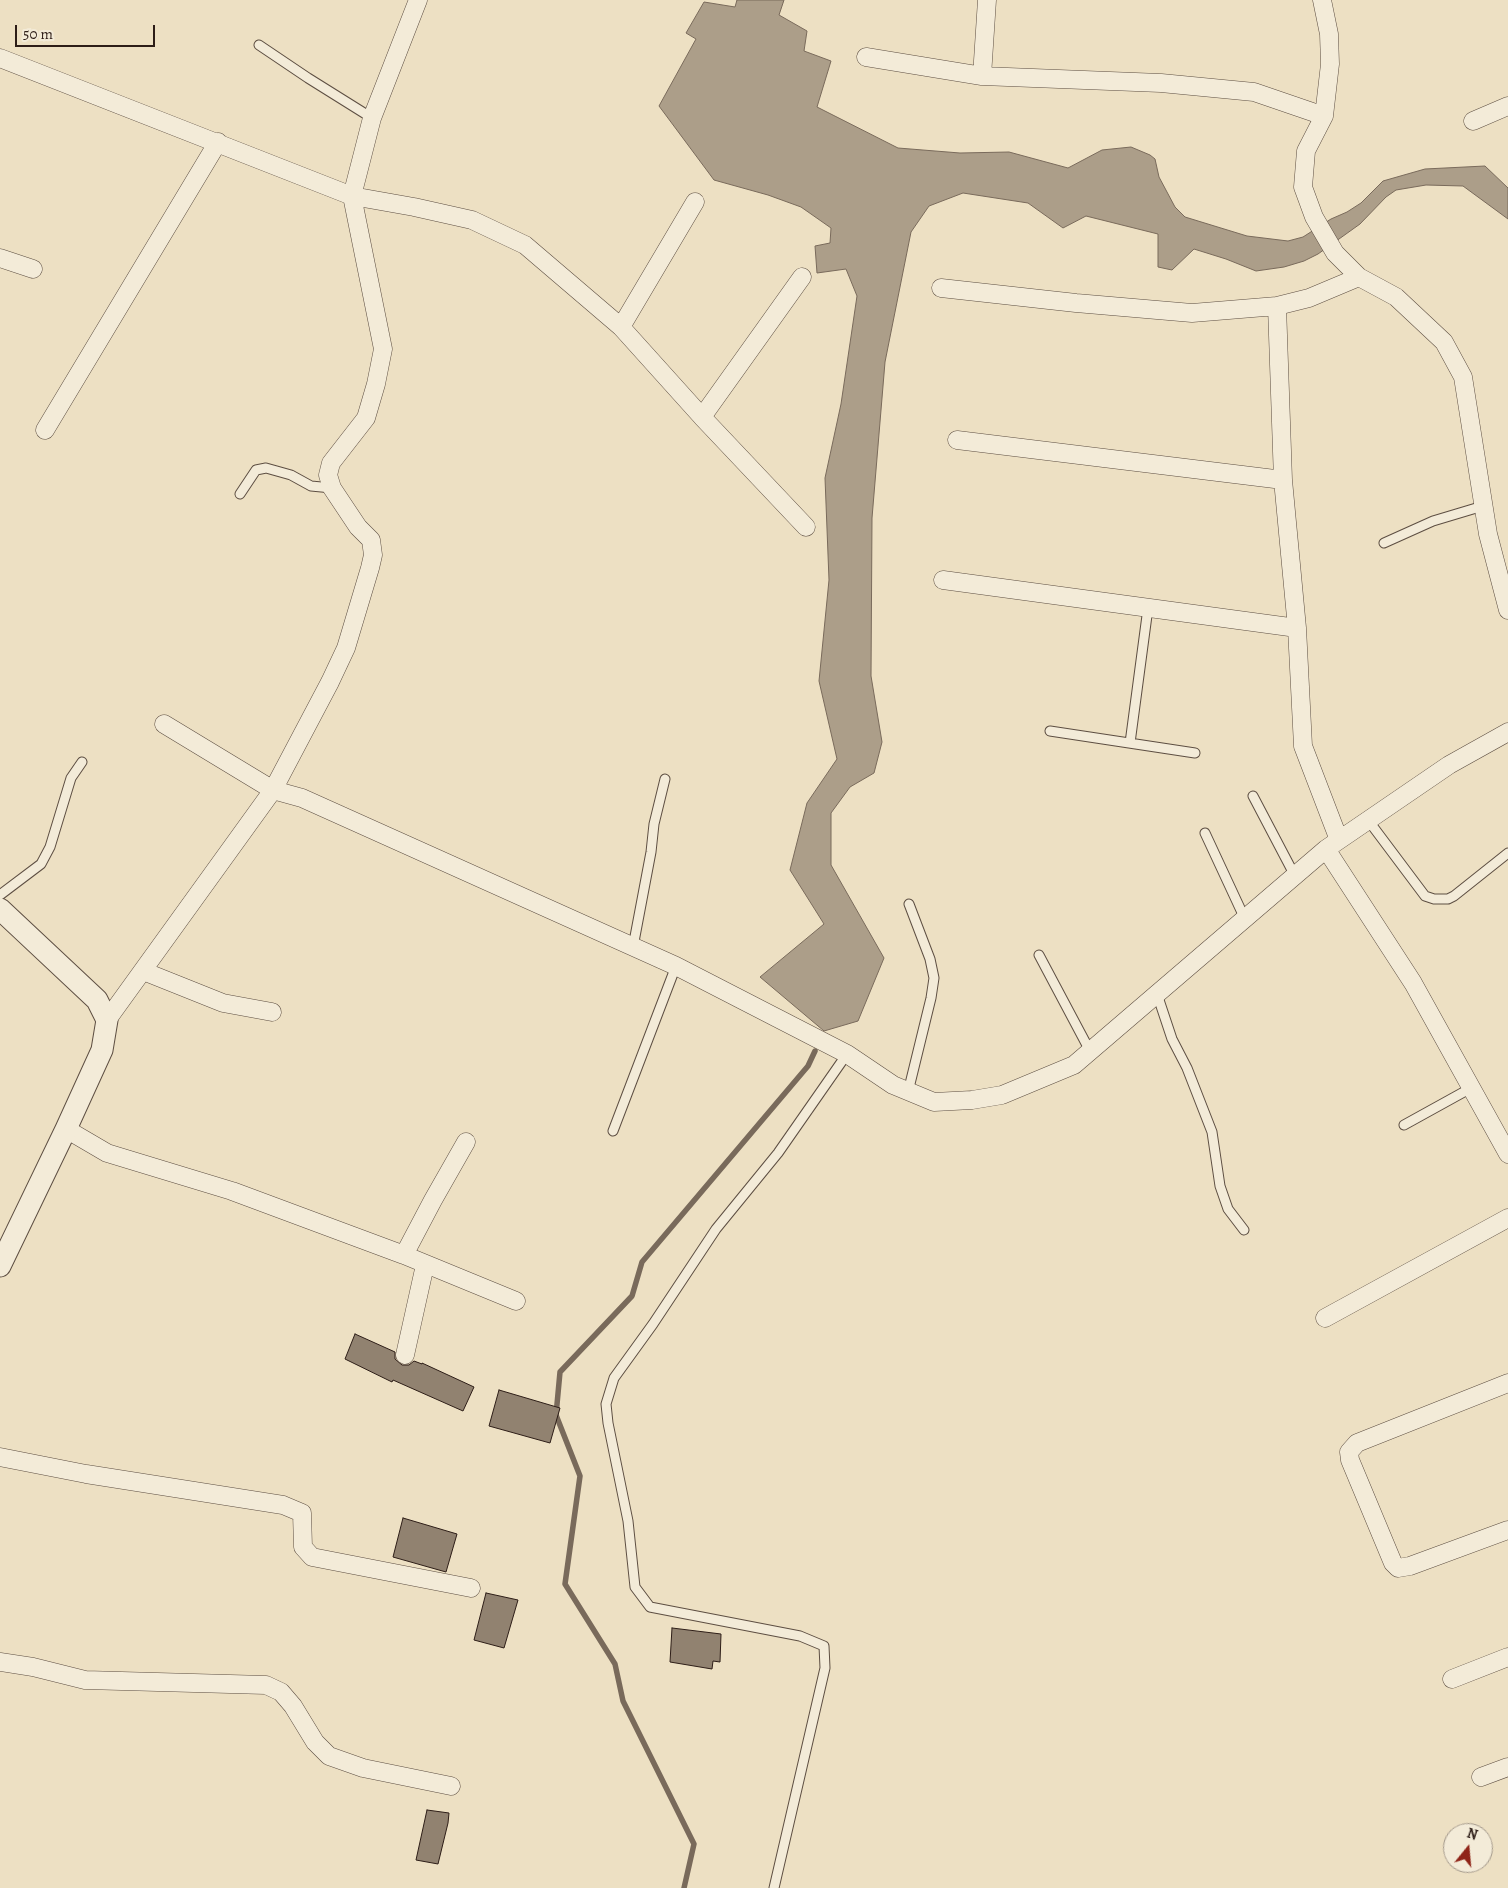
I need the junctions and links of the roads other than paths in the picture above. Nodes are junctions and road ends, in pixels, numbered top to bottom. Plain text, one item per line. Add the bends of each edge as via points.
1 (418, 0) edge
2 (987, 0) edge
3 (1322, 0) edge
4 (260, 45) dead end
5 (866, 57) dead end
6 (0, 58) edge
7 (982, 76) junction
8 (1508, 106) edge
9 (1324, 116) junction
10 (372, 118) junction
11 (1473, 121) dead end
12 (218, 142) junction
13 (352, 196) junction
14 (695, 202) dead end
15 (0, 258) edge
16 (33, 269) dead end
17 (802, 277) dead end
18 (1359, 277) junction
19 (941, 288) dead end
20 (1277, 306) junction
21 (621, 327) junction
22 (702, 417) junction
23 (45, 430) dead end
24 (957, 440) dead end
25 (1283, 480) junction
26 (332, 488) junction
27 (240, 494) dead end
28 (1483, 506) junction
29 (806, 527) dead end
30 (1384, 543) dead end
31 (944, 580) dead end
32 (1507, 601) edge
33 (1148, 608) junction
34 (1298, 628) junction
35 (164, 724) dead end
36 (1050, 731) dead end
37 (1508, 732) edge
38 (1130, 743) junction
39 (1195, 753) dead end
40 (82, 762) dead end
41 (665, 779) dead end
42 (273, 790) junction
43 (1253, 796) dead end
44 (1368, 820) junction
45 (1205, 832) dead end
46 (1333, 844) junction
47 (1508, 853) edge
48 (1295, 876) junction
49 (0, 895) edge
50 (909, 904) dead end
51 (0, 909) edge
52 (1245, 919) junction
53 (633, 947) junction
54 (1039, 955) dead end
55 (676, 966) junction
56 (143, 971) junction
57 (1157, 994) junction
58 (272, 1012) dead end
59 (107, 1020) junction
60 (1090, 1051) junction
61 (847, 1054) junction
62 (1470, 1088) junction
63 (908, 1092) junction
64 (1404, 1125) dead end
65 (66, 1129) junction
66 (612, 1131) dead end
67 (466, 1142) dead end
68 (1508, 1154) edge
69 (1508, 1218) edge
70 (1244, 1230) dead end
71 (404, 1255) junction
72 (425, 1264) junction
73 (0, 1266) edge
74 (516, 1301) dead end
75 (1325, 1318) dead end
76 (405, 1354) dead end
77 (1508, 1383) edge
78 (0, 1457) edge
79 (1508, 1530) edge
80 (471, 1588) dead end
81 (1508, 1657) edge
82 (0, 1662) edge
83 (1452, 1679) dead end
84 (1508, 1767) edge
85 (1482, 1777) dead end
86 (451, 1786) dead end
87 (774, 1888) edge

1 - 10 street
2 - 7 street
3 - 9 street via 1329,34 1330,64
4 - 10 lane
5 - 7 street
6 - 12 street
7 - 9 street via 1160,83 1254,92
8 - 11 street
9 - 18 street via 1306,151 1303,187 1314,217 1335,253
10 - 13 street
12 - 13 street
12 - 23 street
13 - 21 street via 472,220 526,245
13 - 26 street via 383,349 366,418 331,463 328,475
14 - 21 street
15 - 16 street
17 - 22 street
18 - 20 street via 1309,298
18 - 28 street via 1396,297 1444,342 1463,377
19 - 20 street via 1192,313
20 - 25 street
21 - 22 street
22 - 29 street
24 - 25 street
25 - 34 street
26 - 27 lane via 311,486 291,475 266,468 256,470
26 - 42 street via 358,527 371,540 373,555 346,648
28 - 30 lane via 1432,522
28 - 32 street
31 - 33 street
33 - 34 street
33 - 38 lane
34 - 46 street via 1303,746
35 - 42 street
36 - 38 lane
37 - 44 street via 1449,765
38 - 39 lane
40 - 49 lane via 71,778 50,847 41,864
41 - 53 lane
42 - 53 street via 302,798
42 - 56 street
43 - 48 lane
44 - 46 street
44 - 47 lane via 1425,896 1434,900 1454,896
45 - 52 lane
46 - 48 street
46 - 62 street
48 - 52 street
50 - 63 lane via 934,978
51 - 59 street via 97,1000
52 - 57 street
53 - 55 street
54 - 60 lane
55 - 61 street
55 - 66 lane
56 - 58 street via 223,1003
56 - 59 street
57 - 60 street
57 - 70 lane via 1172,1039 1212,1132 1220,1186 1228,1209
59 - 65 street via 102,1050
60 - 63 street via 1074,1065 1002,1095 934,1102
61 - 63 street
61 - 87 lane via 778,1153 716,1229 614,1378 606,1404 628,1521 635,1587 650,1607 800,1636 824,1646 825,1668
62 - 64 lane
62 - 68 street
65 - 71 street via 106,1153 232,1191
65 - 73 street
67 - 71 street
69 - 75 street
71 - 72 street
72 - 74 street
72 - 76 street
77 - 79 street via 1357,1443 1349,1452 1393,1563 1398,1568
78 - 80 street via 283,1505 302,1513 303,1547 312,1557
81 - 83 street
82 - 86 street via 85,1680 266,1685 281,1692 315,1742 329,1756 363,1768
84 - 85 street

